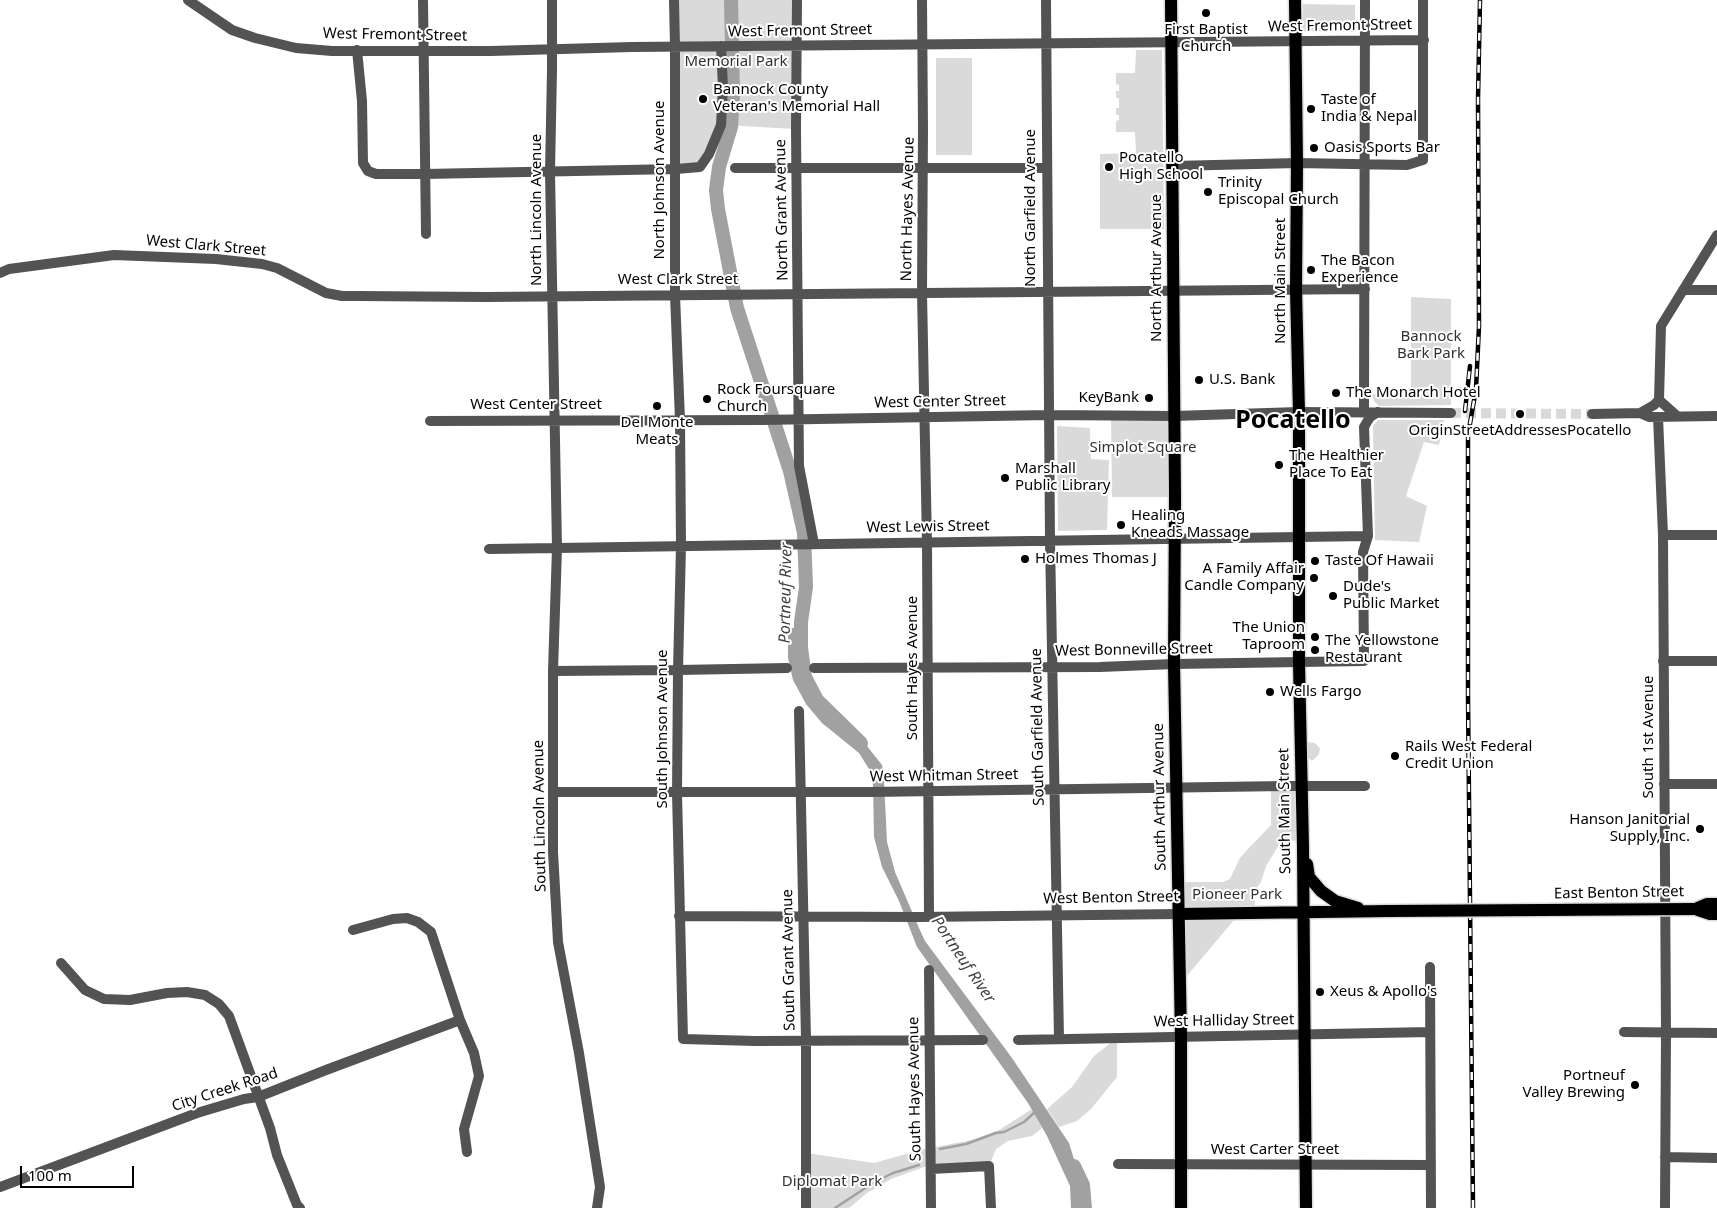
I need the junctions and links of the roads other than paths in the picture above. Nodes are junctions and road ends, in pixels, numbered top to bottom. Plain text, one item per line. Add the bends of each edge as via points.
1 (188, 0) edge
2 (423, 0) edge
3 (552, 0) edge
4 (674, 0) edge
5 (797, 0) edge
6 (922, 0) edge
7 (1046, 0) edge
8 (1171, 0) edge
9 (1295, 0) edge
10 (1365, 0) edge
11 (1423, 0) edge
12 (1365, 40) junction
13 (1424, 40) junction
14 (1295, 41) junction
15 (1171, 42) junction
16 (1046, 43) junction
17 (923, 44) junction
18 (721, 46) junction
19 (797, 46) junction
20 (676, 47) junction
21 (357, 50) junction
22 (552, 50) junction
23 (424, 51) junction
24 (1297, 163) junction
25 (1366, 165) junction
26 (1173, 166) junction
27 (735, 168) dead end
28 (798, 168) junction
29 (922, 168) junction
30 (1046, 168) junction
31 (676, 170) junction
32 (550, 172) junction
33 (425, 174) junction
34 (426, 234) dead end
35 (1717, 235) edge
36 (0, 273) edge
37 (1364, 289) junction
38 (1296, 290) junction
39 (1683, 290) junction
40 (1717, 290) edge
41 (1173, 291) junction
42 (1047, 292) junction
43 (922, 293) junction
44 (798, 294) junction
45 (675, 295) junction
46 (553, 296) junction
47 (1659, 400) junction
48 (1299, 412) junction
49 (1346, 412) junction
50 (1364, 412) junction
51 (1379, 412) junction
52 (1451, 413) tunnel mouth
53 (1640, 413) junction
54 (1592, 414) tunnel mouth
55 (1048, 415) junction
56 (1174, 416) junction
57 (1677, 416) junction
58 (1717, 416) edge
59 (1658, 417) junction
60 (924, 418) junction
61 (799, 419) junction
62 (555, 420) junction
63 (680, 420) junction
64 (430, 421) dead end
65 (1364, 427) junction
66 (1662, 535) junction
67 (1717, 535) edge
68 (1368, 536) junction
69 (1299, 538) junction
70 (1174, 539) junction
71 (1050, 540) junction
72 (927, 543) junction
73 (814, 544) junction
74 (681, 546) junction
75 (557, 548) junction
76 (488, 549) dead end
77 (1663, 661) junction
78 (1717, 661) edge
79 (1299, 662) junction
80 (1174, 664) junction
81 (928, 666) junction
82 (1052, 667) junction
83 (787, 668) dead end
84 (814, 668) dead end
85 (678, 670) junction
86 (554, 671) junction
87 (799, 711) dead end
88 (1664, 784) junction
89 (1717, 784) edge
90 (1301, 786) junction
91 (1365, 786) dead end
92 (1176, 787) junction
93 (1054, 790) junction
94 (929, 791) junction
95 (554, 792) junction
96 (801, 792) junction
97 (677, 793) junction
98 (1303, 847) junction
99 (1717, 904) edge
100 (1695, 909) junction
101 (1543, 910) joint
102 (1375, 912) junction
103 (1303, 913) junction
104 (1178, 914) junction
105 (1717, 914) edge
106 (679, 916) junction
107 (1056, 916) junction
108 (804, 917) junction
109 (924, 917) junction
110 (353, 930) dead end
111 (61, 963) dead end
112 (1430, 967) dead end
113 (929, 970) dead end
114 (460, 1020) junction
115 (1430, 1032) junction
116 (1624, 1032) dead end
117 (1666, 1033) junction
118 (1717, 1033) edge
119 (1305, 1035) junction
120 (1181, 1037) junction
121 (1058, 1039) junction
122 (806, 1040) junction
123 (929, 1040) junction
124 (983, 1040) dead end
125 (1018, 1040) dead end
126 (258, 1097) junction
127 (467, 1152) dead end
128 (1665, 1157) junction
129 (1717, 1158) edge
130 (1118, 1164) dead end
131 (1306, 1164) junction
132 (1181, 1165) junction
133 (1431, 1165) junction
134 (931, 1169) junction
135 (0, 1187) edge
136 (300, 1208) edge
137 (597, 1208) edge
138 (806, 1208) edge
139 (931, 1208) edge
140 (991, 1208) edge
141 (1181, 1208) edge
142 (1306, 1208) edge
143 (1431, 1208) edge
144 (1665, 1208) edge

1 - 21 street, West Fremont Street via 232,30 263,41 296,48
2 - 23 street
3 - 22 street, North Lincoln Avenue
4 - 20 street, North Johnson Avenue
5 - 19 street, North Grant Avenue
6 - 17 street, North Hayes Avenue
7 - 16 street, North Garfield Avenue
8 - 15 main road, North Arthur Avenue
9 - 14 main road, North Main Street
10 - 12 street
11 - 13 street
12 - 13 street, West Fremont Street
12 - 14 street, West Fremont Street
12 - 25 street
13 - 25 street via 1423,160 1407,165
14 - 15 street, West Fremont Street
14 - 24 main road, North Main Street
15 - 16 street, West Fremont Street
15 - 26 main road, North Arthur Avenue
16 - 17 street, West Fremont Street
16 - 30 street, North Garfield Avenue
17 - 19 street, West Fremont Street
17 - 29 street, North Hayes Avenue
18 - 19 street, West Fremont Street
18 - 20 street, West Fremont Street
18 - 31 street via 721,125 700,167
19 - 28 street, North Grant Avenue
20 - 22 street, West Fremont Street
20 - 31 street, North Johnson Avenue
21 - 23 street, West Fremont Street
21 - 33 street via 363,163 368,171 376,174
22 - 23 street, West Fremont Street
22 - 32 street, North Lincoln Avenue
23 - 33 street
24 - 25 street
24 - 26 street
24 - 38 main road, North Main Street
25 - 37 street
26 - 41 main road, North Arthur Avenue
27 - 28 street
28 - 29 street
28 - 44 street, North Grant Avenue
29 - 30 street
29 - 43 street, North Hayes Avenue
30 - 42 street, North Garfield Avenue
31 - 32 street
31 - 45 street, North Johnson Avenue
32 - 33 street
32 - 46 street, North Lincoln Avenue
33 - 34 street
35 - 39 street
36 - 46 street, West Clark Street via 9,269 105,256 216,259 277,268 326,293 342,296
37 - 38 street, West Clark Street
37 - 50 street
38 - 41 street, West Clark Street
38 - 48 main road, North Main Street
39 - 40 street
39 - 47 street via 1661,326
41 - 42 street, West Clark Street
41 - 56 main road, North Arthur Avenue
42 - 43 street, West Clark Street
42 - 55 street, North Garfield Avenue
43 - 44 street, West Clark Street
43 - 60 street, North Hayes Avenue
44 - 45 street, West Clark Street
44 - 61 street, North Grant Avenue
45 - 46 street, West Clark Street
45 - 63 street, North Johnson Avenue
46 - 62 street, North Lincoln Avenue
47 - 53 street
47 - 57 street
48 - 49 street, West Center Street
48 - 56 street, West Center Street
48 - 69 main road, South Main Street
49 - 50 street, West Center Street
49 - 65 street via 1358,418
50 - 51 street, West Center Street
51 - 52 street, West Center Street
51 - 65 street via 1370,417
53 - 54 street
53 - 59 street
55 - 56 street, West Center Street
55 - 60 street, West Center Street
55 - 71 street, South Garfield Avenue
56 - 70 main road, South Arthur Avenue
57 - 58 street
57 - 59 street
59 - 66 street, South 1st Avenue
60 - 61 street, West Center Street
60 - 72 street, South Hayes Avenue
61 - 63 street, West Center Street
61 - 73 street via 799,466
62 - 63 street, West Center Street
62 - 64 street, West Center Street
62 - 75 street, South Lincoln Avenue
63 - 74 street, South Johnson Avenue
65 - 68 street
66 - 67 street
66 - 77 street, South 1st Avenue
68 - 69 street, West Lewis Street
68 - 79 street, West Bonneville Street via 1363,552 1364,662
69 - 70 street, West Lewis Street
69 - 79 main road, South Main Street
70 - 71 street, West Lewis Street
70 - 80 main road, South Arthur Avenue
71 - 72 street, West Lewis Street
71 - 82 street, South Garfield Avenue
72 - 73 street, West Lewis Street
72 - 81 street, South Hayes Avenue
73 - 74 street, West Lewis Street
74 - 75 street, West Lewis Street
74 - 85 street, South Johnson Avenue
75 - 76 street, West Lewis Street
75 - 86 street, South Lincoln Avenue
77 - 78 street
77 - 88 street, South 1st Avenue
79 - 80 street, West Bonneville Street
79 - 90 main road, South Main Street
80 - 82 street, West Bonneville Street
80 - 92 main road, South Arthur Avenue
81 - 82 street, West Bonneville Street
81 - 84 street, West Bonneville Street
81 - 94 street, South Hayes Avenue
82 - 93 street, South Garfield Avenue
83 - 85 street
85 - 86 street
85 - 97 street, South Johnson Avenue
86 - 95 street, South Lincoln Avenue
87 - 96 street, South Grant Avenue
88 - 89 street
88 - 117 street, South 1st Avenue
90 - 91 street, West Whitman Street
90 - 92 street, West Whitman Street
90 - 98 main road, South Main Street
92 - 93 street, West Whitman Street
92 - 104 main road, South Arthur Avenue
93 - 94 street, West Whitman Street
93 - 107 street, South Garfield Avenue
94 - 96 street, West Whitman Street
94 - 109 street, South Hayes Avenue
95 - 97 street, West Whitman Street
95 - 137 street, South Lincoln Avenue via 553,852 558,942 600,1187
96 - 97 street, West Whitman Street
96 - 108 street, South Grant Avenue
97 - 106 street, South Johnson Avenue
98 - 102 main road via 1309,877 1321,891 1335,901
98 - 103 main road, South Main Street
99 - 100 main road, East Benton Street
100 - 101 main road, East Benton Street, bridge
100 - 105 main road, East Benton Street
101 - 102 main road, West Benton Street, bridge
102 - 103 main road, West Benton Street
103 - 104 main road, West Benton Street
103 - 119 main road, South Main Street
104 - 107 street, West Benton Street
104 - 120 main road, South Arthur Avenue
106 - 108 street, West Benton Street
106 - 122 street, South Johnson Avenue via 683,1039
107 - 109 street, West Benton Street
107 - 121 street, South Garfield Avenue
108 - 109 street, West Benton Street
108 - 122 street, South Grant Avenue
110 - 114 street via 407,918 431,932
111 - 126 street via 85,990 104,999 130,1000 187,992 206,995 229,1016
112 - 115 street
113 - 123 street, South Hayes Avenue
114 - 126 street, City Creek Road
114 - 127 street via 474,1053 479,1076 464,1129
115 - 119 street, West Halliday Street
115 - 133 street
116 - 117 street
117 - 118 street
117 - 128 street, South 1st Avenue
119 - 120 street, West Halliday Street
119 - 131 main road, South Main Street
120 - 121 street, West Halliday Street
120 - 132 main road, South Arthur Avenue
121 - 125 street, West Halliday Street
122 - 123 street
122 - 138 street, South Grant Avenue
123 - 124 street
123 - 134 street, South Hayes Avenue
126 - 135 street, City Creek Road via 197,1113
126 - 136 street via 277,1155
128 - 129 street
128 - 144 street, South 1st Avenue
130 - 132 street, West Carter Street
131 - 132 street, West Carter Street
131 - 133 street, West Carter Street
131 - 142 main road, South Main Street
132 - 141 main road, South Arthur Avenue
133 - 143 street
134 - 139 street, South Hayes Avenue
134 - 140 street via 989,1166

